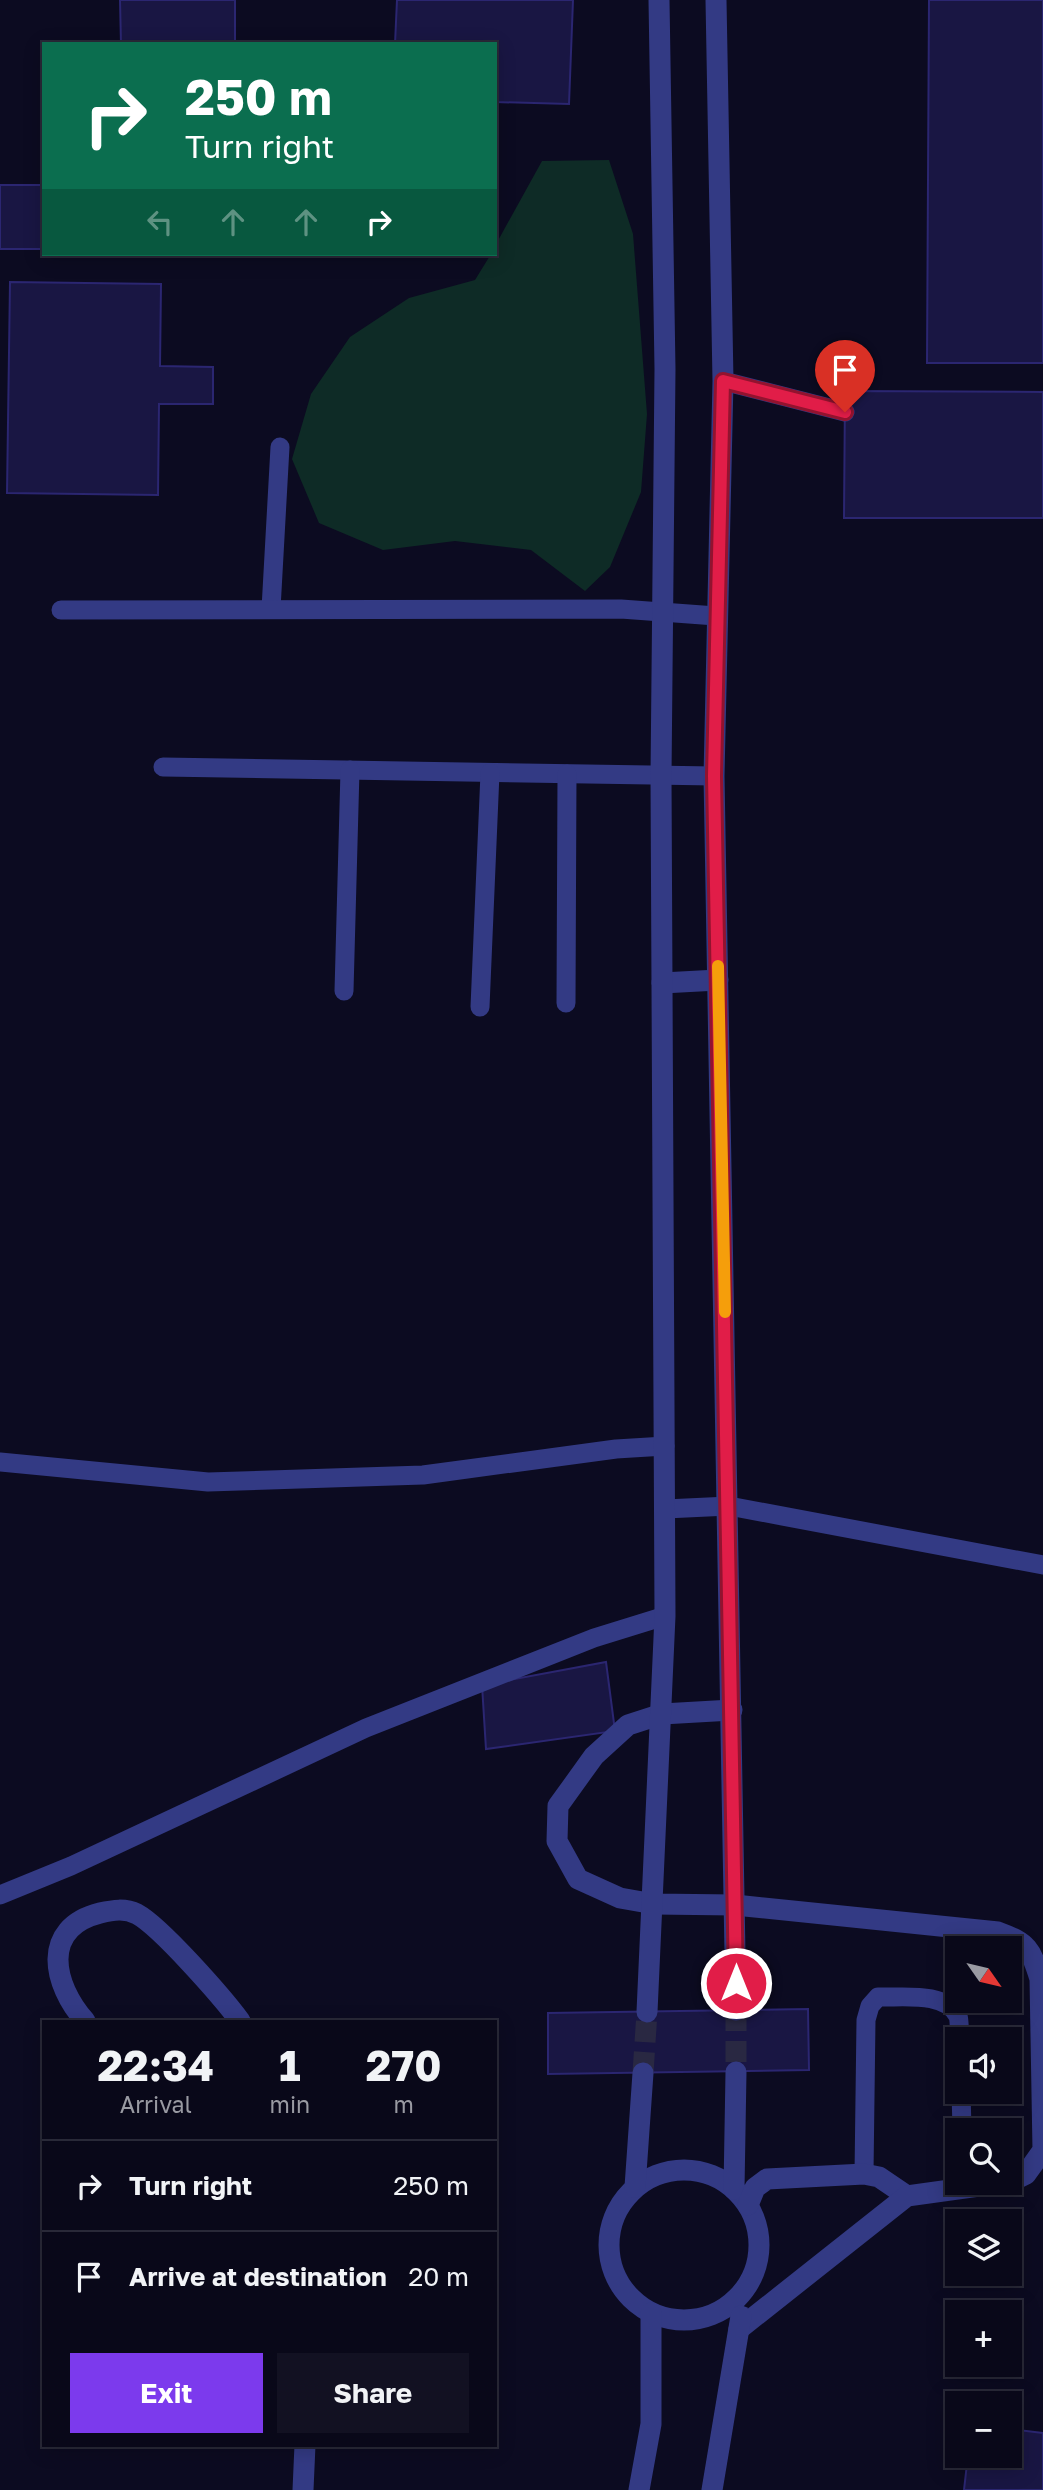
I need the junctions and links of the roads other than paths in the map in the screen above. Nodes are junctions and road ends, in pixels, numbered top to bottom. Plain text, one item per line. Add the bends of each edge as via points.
1 (659, 0) edge
2 (716, 0) edge
3 (723, 381) junction
4 (845, 412) dead end
5 (280, 447) dead end
6 (271, 609) junction
7 (61, 610) dead end
8 (662, 610) junction
9 (716, 616) junction
10 (163, 767) dead end
11 (350, 770) junction
12 (490, 773) junction
13 (567, 774) junction
14 (661, 776) junction
15 (714, 776) junction
16 (718, 980) junction
17 (662, 983) junction
18 (344, 991) dead end
19 (566, 1003) dead end
20 (480, 1007) dead end
21 (664, 1446) junction
22 (0, 1462) edge
23 (729, 1506) junction
24 (665, 1508) junction
25 (1043, 1565) edge
26 (666, 1616) junction
27 (732, 1710) junction
28 (662, 1714) junction
29 (0, 1895) edge
30 (654, 1904) junction
31 (735, 1905) junction
32 (736, 2010) tunnel mouth
33 (647, 2011) tunnel mouth
34 (84, 2020) edge
35 (239, 2020) edge
36 (959, 2027) edge
37 (736, 2072) tunnel mouth
38 (643, 2073) tunnel mouth
39 (864, 2175) junction
40 (1022, 2176) edge
41 (635, 2187) junction
42 (945, 2189) edge
43 (907, 2196) junction
44 (741, 2197) junction
45 (746, 2287) junction
46 (651, 2314) junction
47 (739, 2329) junction
48 (306, 2447) edge
49 (303, 2490) edge
50 (639, 2490) edge
51 (712, 2490) edge

1 - 8 street via 665,369
2 - 3 street
3 - 4 lane
3 - 9 street
5 - 6 lane
6 - 7 lane
6 - 8 lane
8 - 9 lane
8 - 14 street
9 - 15 street
10 - 11 lane
11 - 12 lane
11 - 18 lane
12 - 13 lane
12 - 20 lane
13 - 14 lane
13 - 19 lane
14 - 15 lane
14 - 17 street
15 - 16 street
16 - 17 street
16 - 23 street
17 - 21 street
21 - 22 lane via 423,1475 208,1482
21 - 24 street
23 - 24 lane
23 - 25 lane
23 - 27 street
24 - 26 street
26 - 28 street
26 - 29 lane via 594,1638 366,1728
27 - 28 street
27 - 31 street
28 - 30 street
28 - 30 street via 628,1725 594,1756 558,1806 557,1841 578,1879 620,1898
30 - 31 street
30 - 33 street
31 - 32 street
31 - 40 street via 998,1932 1022,1940 1033,1955 1040,1979 1043,2150
34 - 35 street via 66,1997 57,1970 58,1948 71,1928 93,1914 116,1909 136,1913 160,1932
36 - 39 lane via 959,2017 946,2003 925,1998 878,1997 870,2006 866,2020
37 - 44 street
38 - 41 street
39 - 43 street via 879,2177
39 - 44 street via 767,2179
41 - 44 street via 664,2173 696,2171 716,2177
41 - 46 street via 621,2203 608,2244 619,2285
42 - 43 street
43 - 47 street
44 - 45 street via 757,2225 759,2246 756,2268
45 - 46 street via 732,2303 693,2320
45 - 47 street
46 - 50 street via 651,2424
47 - 51 street
48 - 49 street

